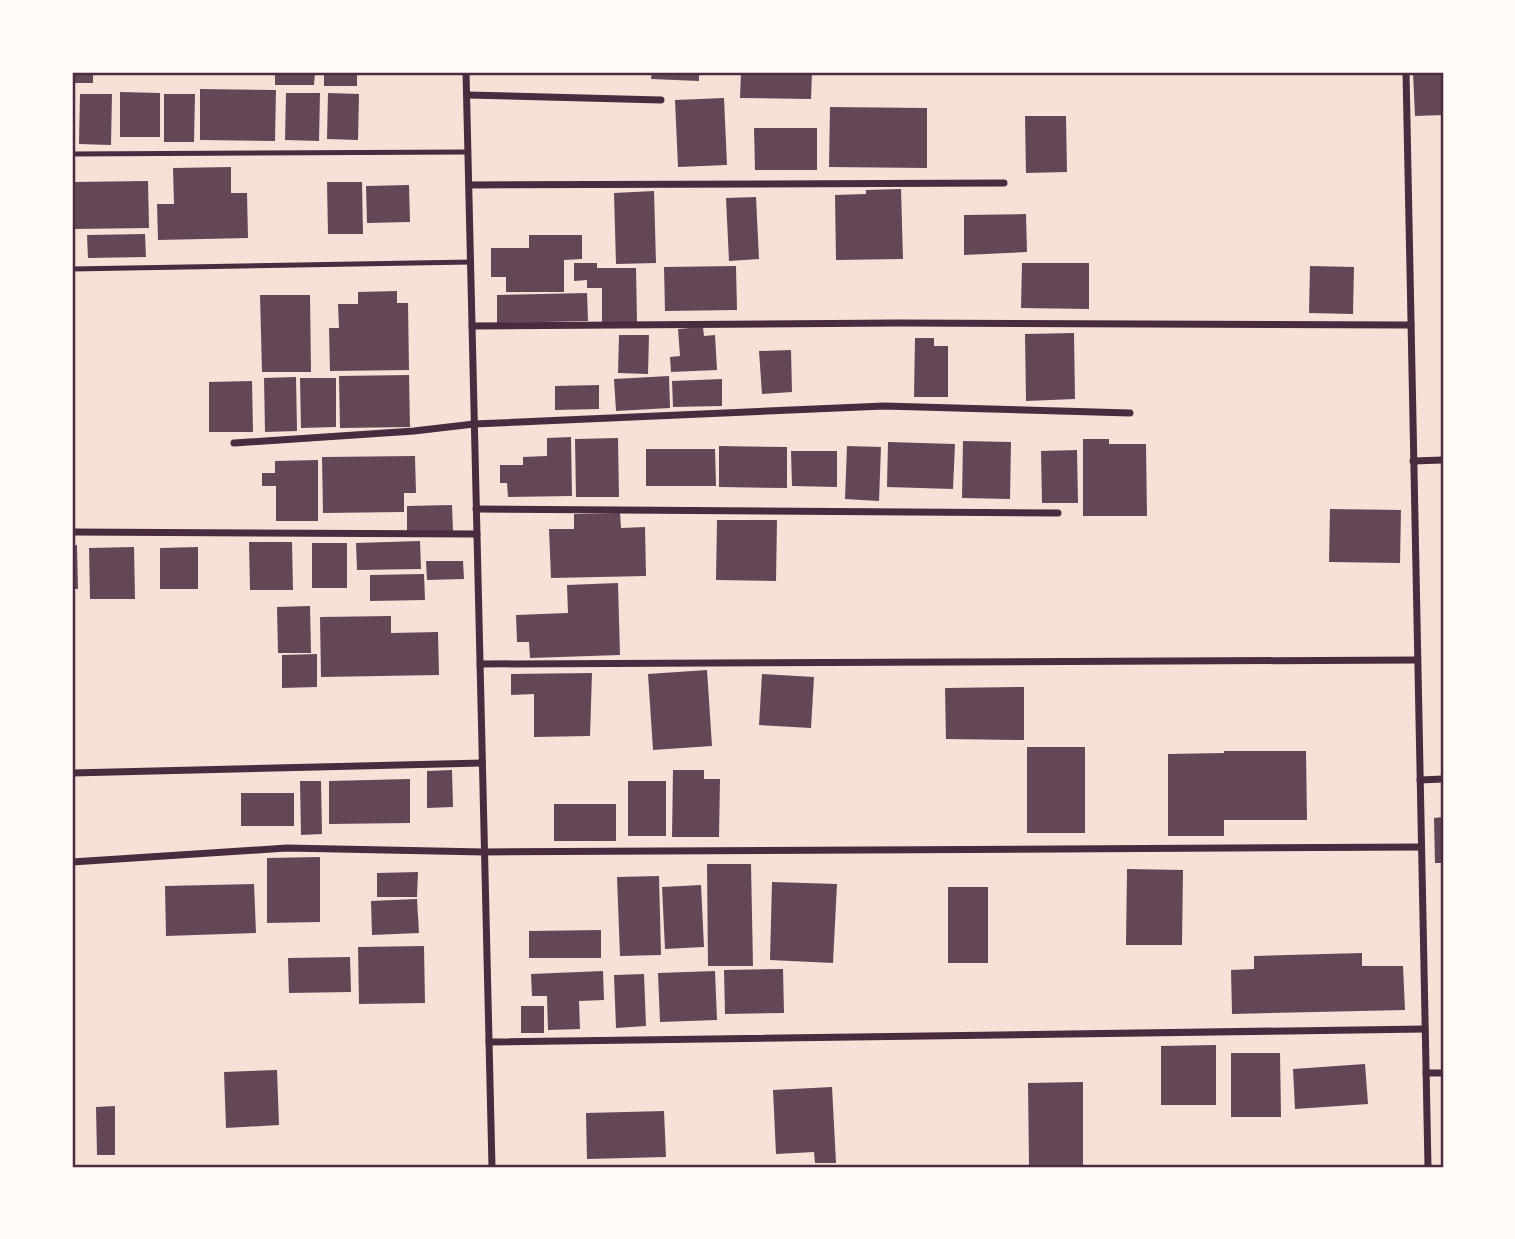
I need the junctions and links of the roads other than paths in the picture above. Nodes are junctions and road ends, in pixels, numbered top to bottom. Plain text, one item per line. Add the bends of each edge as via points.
1 (466, 72) edge
2 (1406, 72) edge
3 (467, 95) junction
4 (662, 100) dead end
5 (468, 152) junction
6 (72, 154) edge
7 (1004, 183) dead end
8 (469, 186) junction
9 (471, 262) junction
10 (72, 269) edge
11 (1411, 325) junction
12 (472, 326) junction
13 (1130, 413) dead end
14 (474, 424) junction
15 (234, 443) dead end
16 (1443, 460) edge
17 (1413, 461) junction
18 (476, 509) junction
19 (1058, 513) dead end
20 (72, 532) edge
21 (477, 534) junction
22 (1418, 660) junction
23 (480, 664) junction
24 (482, 764) junction
25 (72, 773) edge
26 (1443, 779) edge
27 (1420, 780) junction
28 (1421, 847) junction
29 (484, 852) junction
30 (72, 862) edge
31 (1425, 1029) junction
32 (489, 1042) junction
33 (1426, 1073) junction
34 (1443, 1073) edge
35 (492, 1167) edge
36 (1428, 1167) edge

1 - 3 street
2 - 11 street
3 - 4 street
3 - 5 street
5 - 6 lane
5 - 8 street
7 - 8 street
8 - 9 street
9 - 10 lane
9 - 12 street
11 - 12 street
11 - 17 street
12 - 14 street
13 - 14 street via 884,406
14 - 15 street
14 - 18 street
16 - 17 street
17 - 22 street
18 - 19 street
18 - 21 street
20 - 21 street
21 - 23 street
22 - 23 street
22 - 27 street
23 - 24 street
24 - 25 street
24 - 29 street
26 - 27 street
27 - 28 street
28 - 29 street
28 - 31 street
29 - 30 street via 286,848
29 - 32 street
31 - 32 street
31 - 33 street
32 - 35 street
33 - 34 street
33 - 36 street

